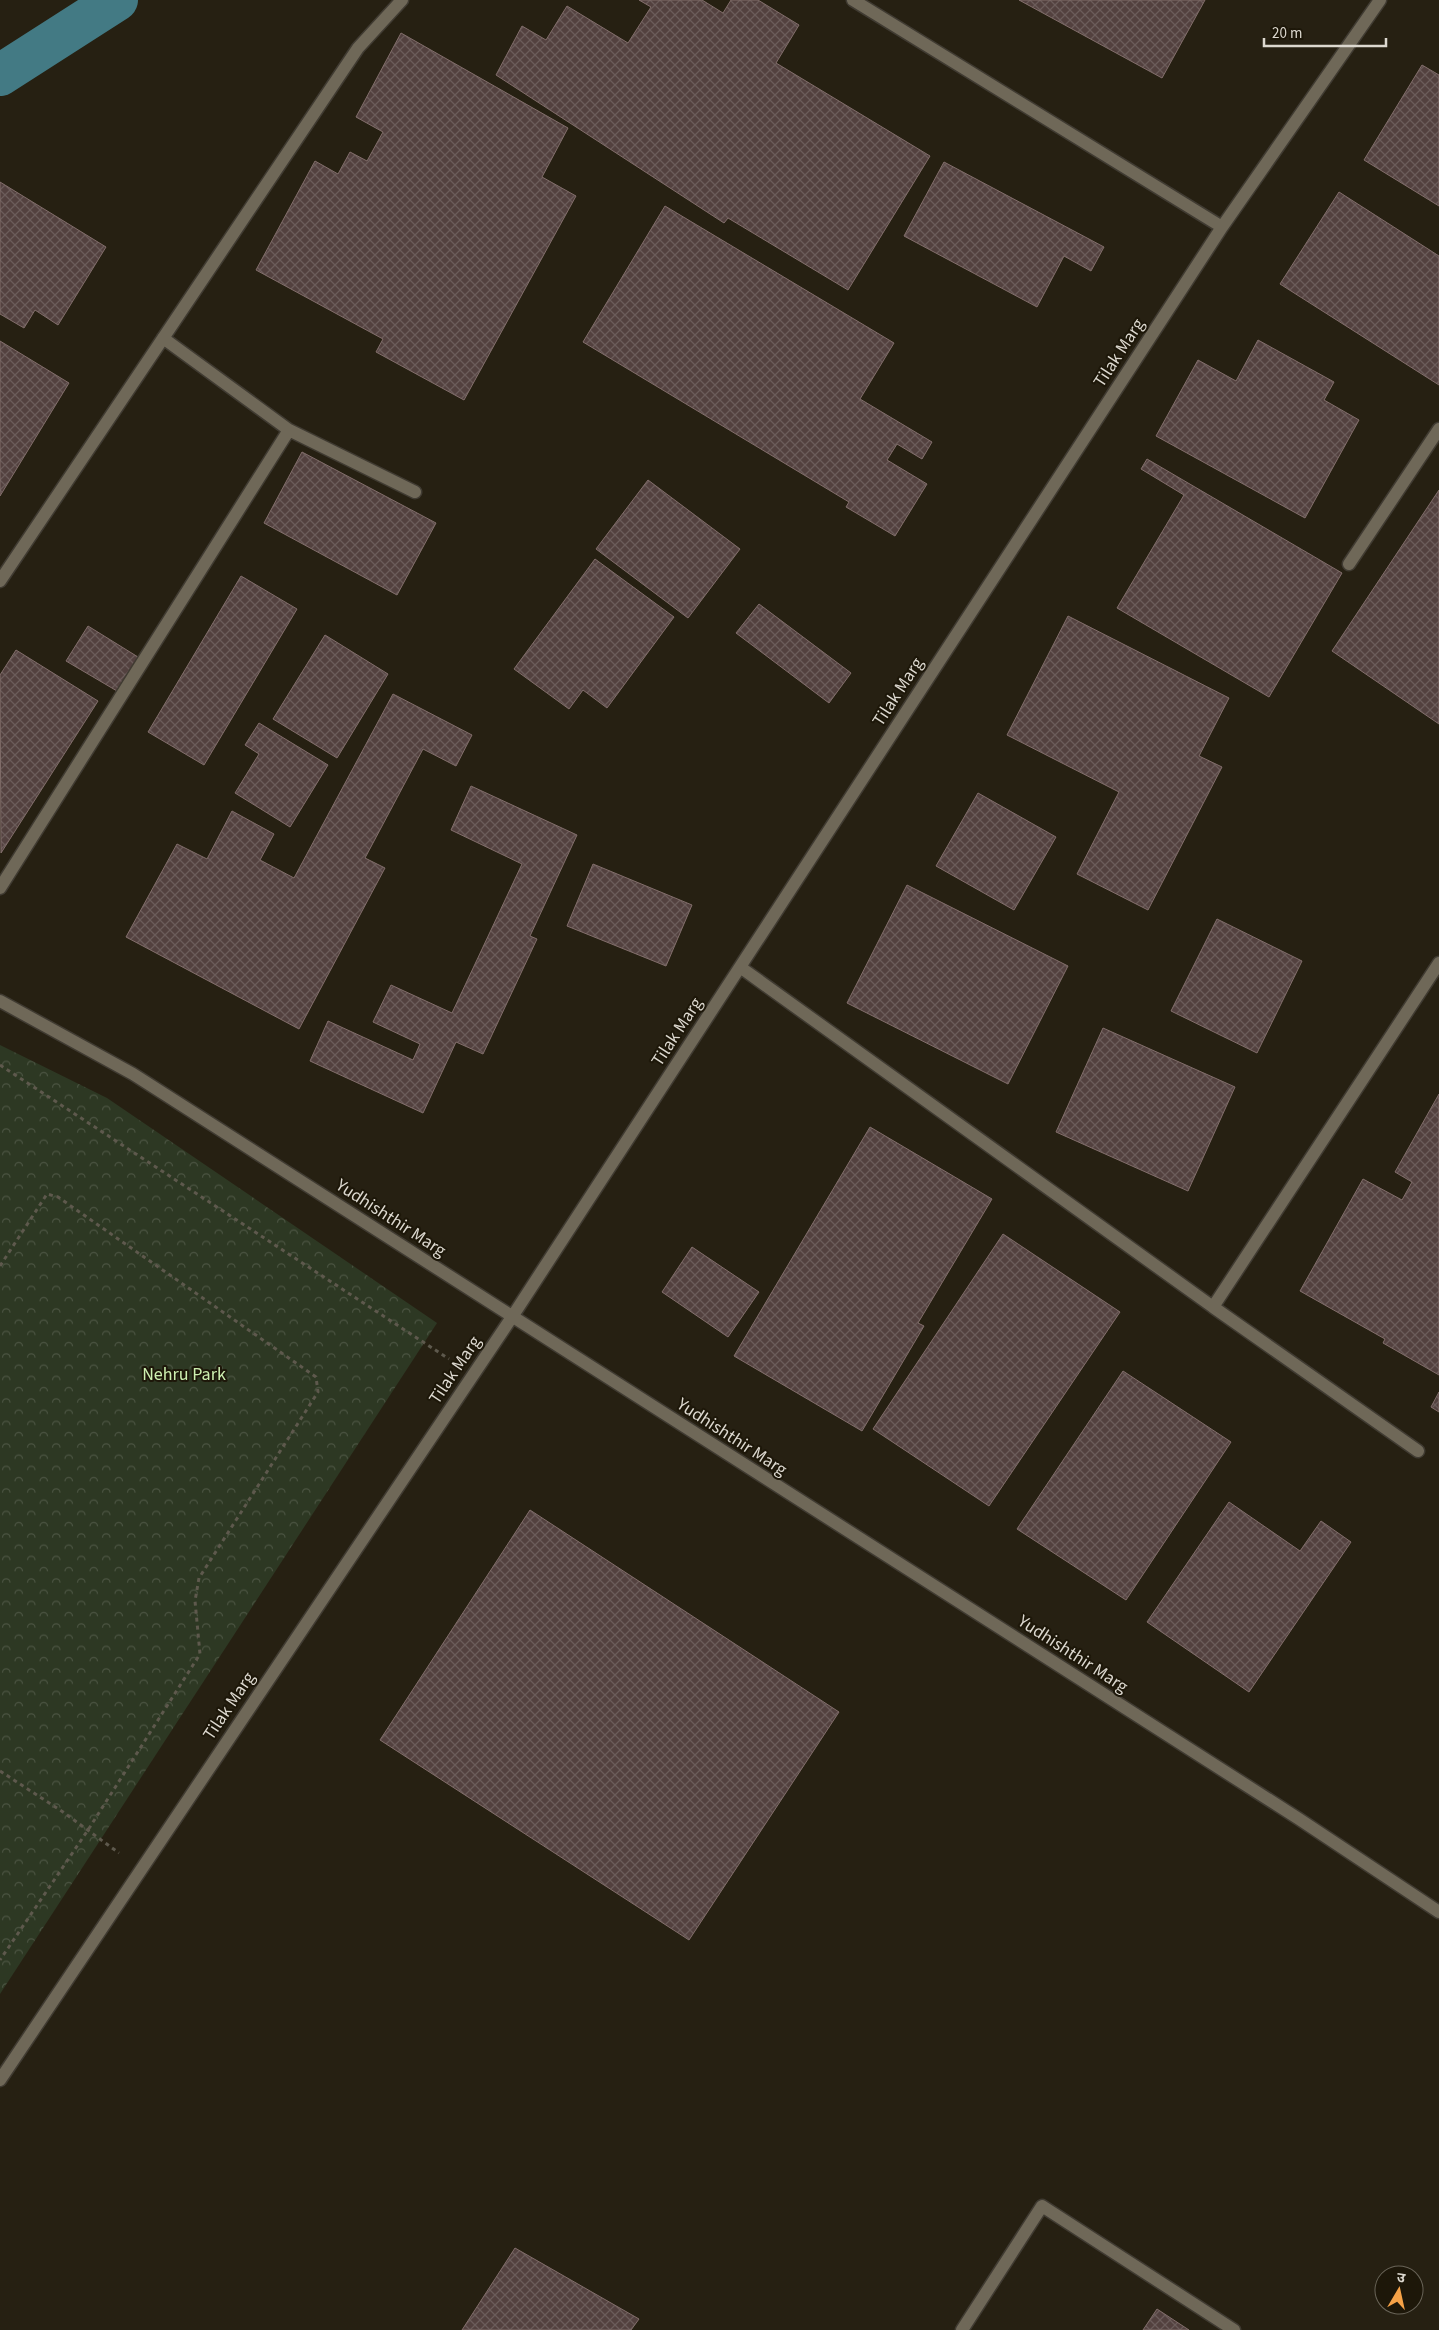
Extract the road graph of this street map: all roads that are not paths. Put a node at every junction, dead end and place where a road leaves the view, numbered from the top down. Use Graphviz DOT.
graph roads {
  1 [pos="402,0"];
  2 [pos="853,0"];
  3 [pos="1380,0"];
  4 [pos="1222,227"];
  5 [pos="163,338"];
  6 [pos="1439,428"];
  7 [pos="289,430"];
  8 [pos="415,492"];
  9 [pos="1349,564"];
  10 [pos="0,581"];
  11 [pos="0,888"];
  12 [pos="1439,963"];
  13 [pos="740,967"];
  14 [pos="0,1001"];
  15 [pos="1213,1307"];
  16 [pos="512,1317"];
  17 [pos="1418,1451"];
  18 [pos="1439,1912"];
  19 [pos="0,2080"];
  20 [pos="962,2330"];
  21 [pos="1234,2330"];
  1 -- 5 [label="street"];
  2 -- 4 [label="street"];
  3 -- 4 [label="street, Tilak Marg"];
  4 -- 13 [label="street, Tilak Marg"];
  5 -- 7 [label="street"];
  5 -- 10 [label="street"];
  6 -- 9 [label="street"];
  7 -- 8 [label="street"];
  7 -- 11 [label="street"];
  12 -- 15 [label="street"];
  13 -- 15 [label="street"];
  13 -- 16 [label="street, Tilak Marg"];
  14 -- 16 [label="street, Yudhishthir Marg"];
  15 -- 17 [label="street"];
  16 -- 18 [label="street, Yudhishthir Marg"];
  16 -- 19 [label="street, Tilak Marg"];
  20 -- 21 [label="street"];
}
